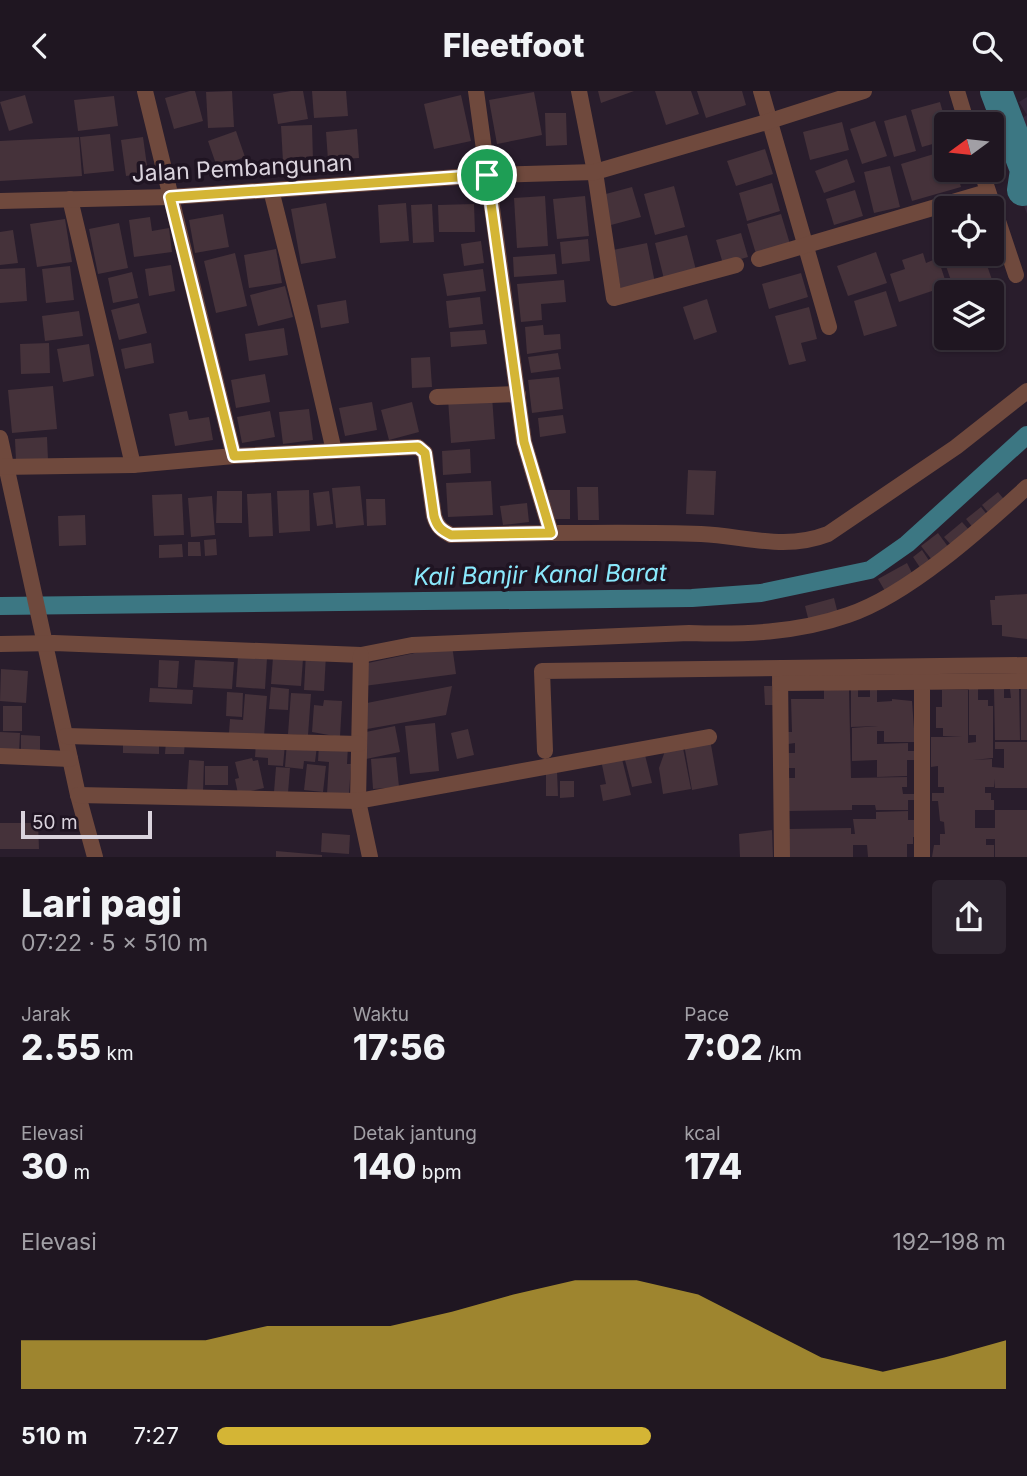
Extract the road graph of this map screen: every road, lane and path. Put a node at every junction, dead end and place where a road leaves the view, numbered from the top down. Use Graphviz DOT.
graph roads {
  1 [pos="145,91"];
  2 [pos="477,91"];
  3 [pos="579,91"];
  4 [pos="761,91"];
  5 [pos="864,91"];
  6 [pos="957,91"];
  7 [pos="963,112"];
  8 [pos="770,121"];
  9 [pos="595,172"];
  10 [pos="487,175"];
  11 [pos="984,182"];
  12 [pos="271,190"];
  13 [pos="987,192"];
  14 [pos="170,197"];
  15 [pos="70,199"];
  16 [pos="0,201"];
  17 [pos="805,247"];
  18 [pos="759,259"];
  19 [pos="736,265"];
  20 [pos="1016,275"];
  21 [pos="829,327"];
  22 [pos="1027,391"];
  23 [pos="518,394"];
  24 [pos="437,397"];
  25 [pos="0,438"];
  26 [pos="334,451"];
  27 [pos="234,456"];
  28 [pos="133,465"];
  29 [pos="3,467"];
  30 [pos="1027,487"];
  31 [pos="551,533"];
  32 [pos="44,638"];
  33 [pos="0,644"];
  34 [pos="361,655"];
  35 [pos="1027,665"];
  36 [pos="922,674"];
  37 [pos="780,675"];
  38 [pos="1027,681"];
  39 [pos="66,736"];
  40 [pos="709,737"];
  41 [pos="359,744"];
  42 [pos="545,751"];
  43 [pos="0,756"];
  44 [pos="70,759"];
  45 [pos="78,795"];
  46 [pos="358,801"];
  47 [pos="95,856"];
  48 [pos="370,856"];
  49 [pos="782,856"];
  50 [pos="922,856"];
  1 -- 14 [label="street"];
  2 -- 10 [label="street"];
  3 -- 9 [label="street"];
  4 -- 8 [label="street"];
  5 -- 8 [label="street, Jalan Pembangunan"];
  6 -- 7 [label="street"];
  8 -- 9 [label="street, Jalan Pembangunan"];
  8 -- 17 [label="street"];
  9 -- 10 [label="street, Jalan Pembangunan"];
  9 -- 19 [label="street"];
  10 -- 12 [label="street, Jalan Pembangunan"];
  10 -- 23 [label="street"];
  11 -- 13 [label="street"];
  12 -- 14 [label="street, Jalan Pembangunan"];
  12 -- 26 [label="street"];
  13 -- 17 [label="street"];
  13 -- 20 [label="street"];
  14 -- 15 [label="street, Jalan Pembangunan"];
  14 -- 27 [label="street"];
  15 -- 16 [label="street, Jalan Pembangunan"];
  15 -- 28 [label="street"];
  17 -- 18 [label="street"];
  17 -- 21 [label="street"];
  22 -- 31 [label="street"];
  23 -- 24 [label="street"];
  23 -- 31 [label="street"];
  25 -- 29 [label="street"];
  26 -- 27 [label="street"];
  26 -- 31 [label="street"];
  27 -- 28 [label="street"];
  28 -- 29 [label="street"];
  29 -- 32 [label="street"];
  30 -- 34 [label="street"];
  32 -- 33 [label="street"];
  32 -- 34 [label="street"];
  32 -- 39 [label="street"];
  34 -- 41 [label="street"];
  35 -- 36 [label="street"];
  36 -- 37 [label="street"];
  36 -- 38 [label="street"];
  36 -- 50 [label="street"];
  37 -- 42 [label="street"];
  37 -- 49 [label="street"];
  39 -- 41 [label="street"];
  39 -- 44 [label="street"];
  40 -- 46 [label="street"];
  41 -- 46 [label="street"];
  43 -- 44 [label="street"];
  44 -- 45 [label="street"];
  45 -- 46 [label="street"];
  45 -- 47 [label="street"];
  46 -- 48 [label="street"];
}
